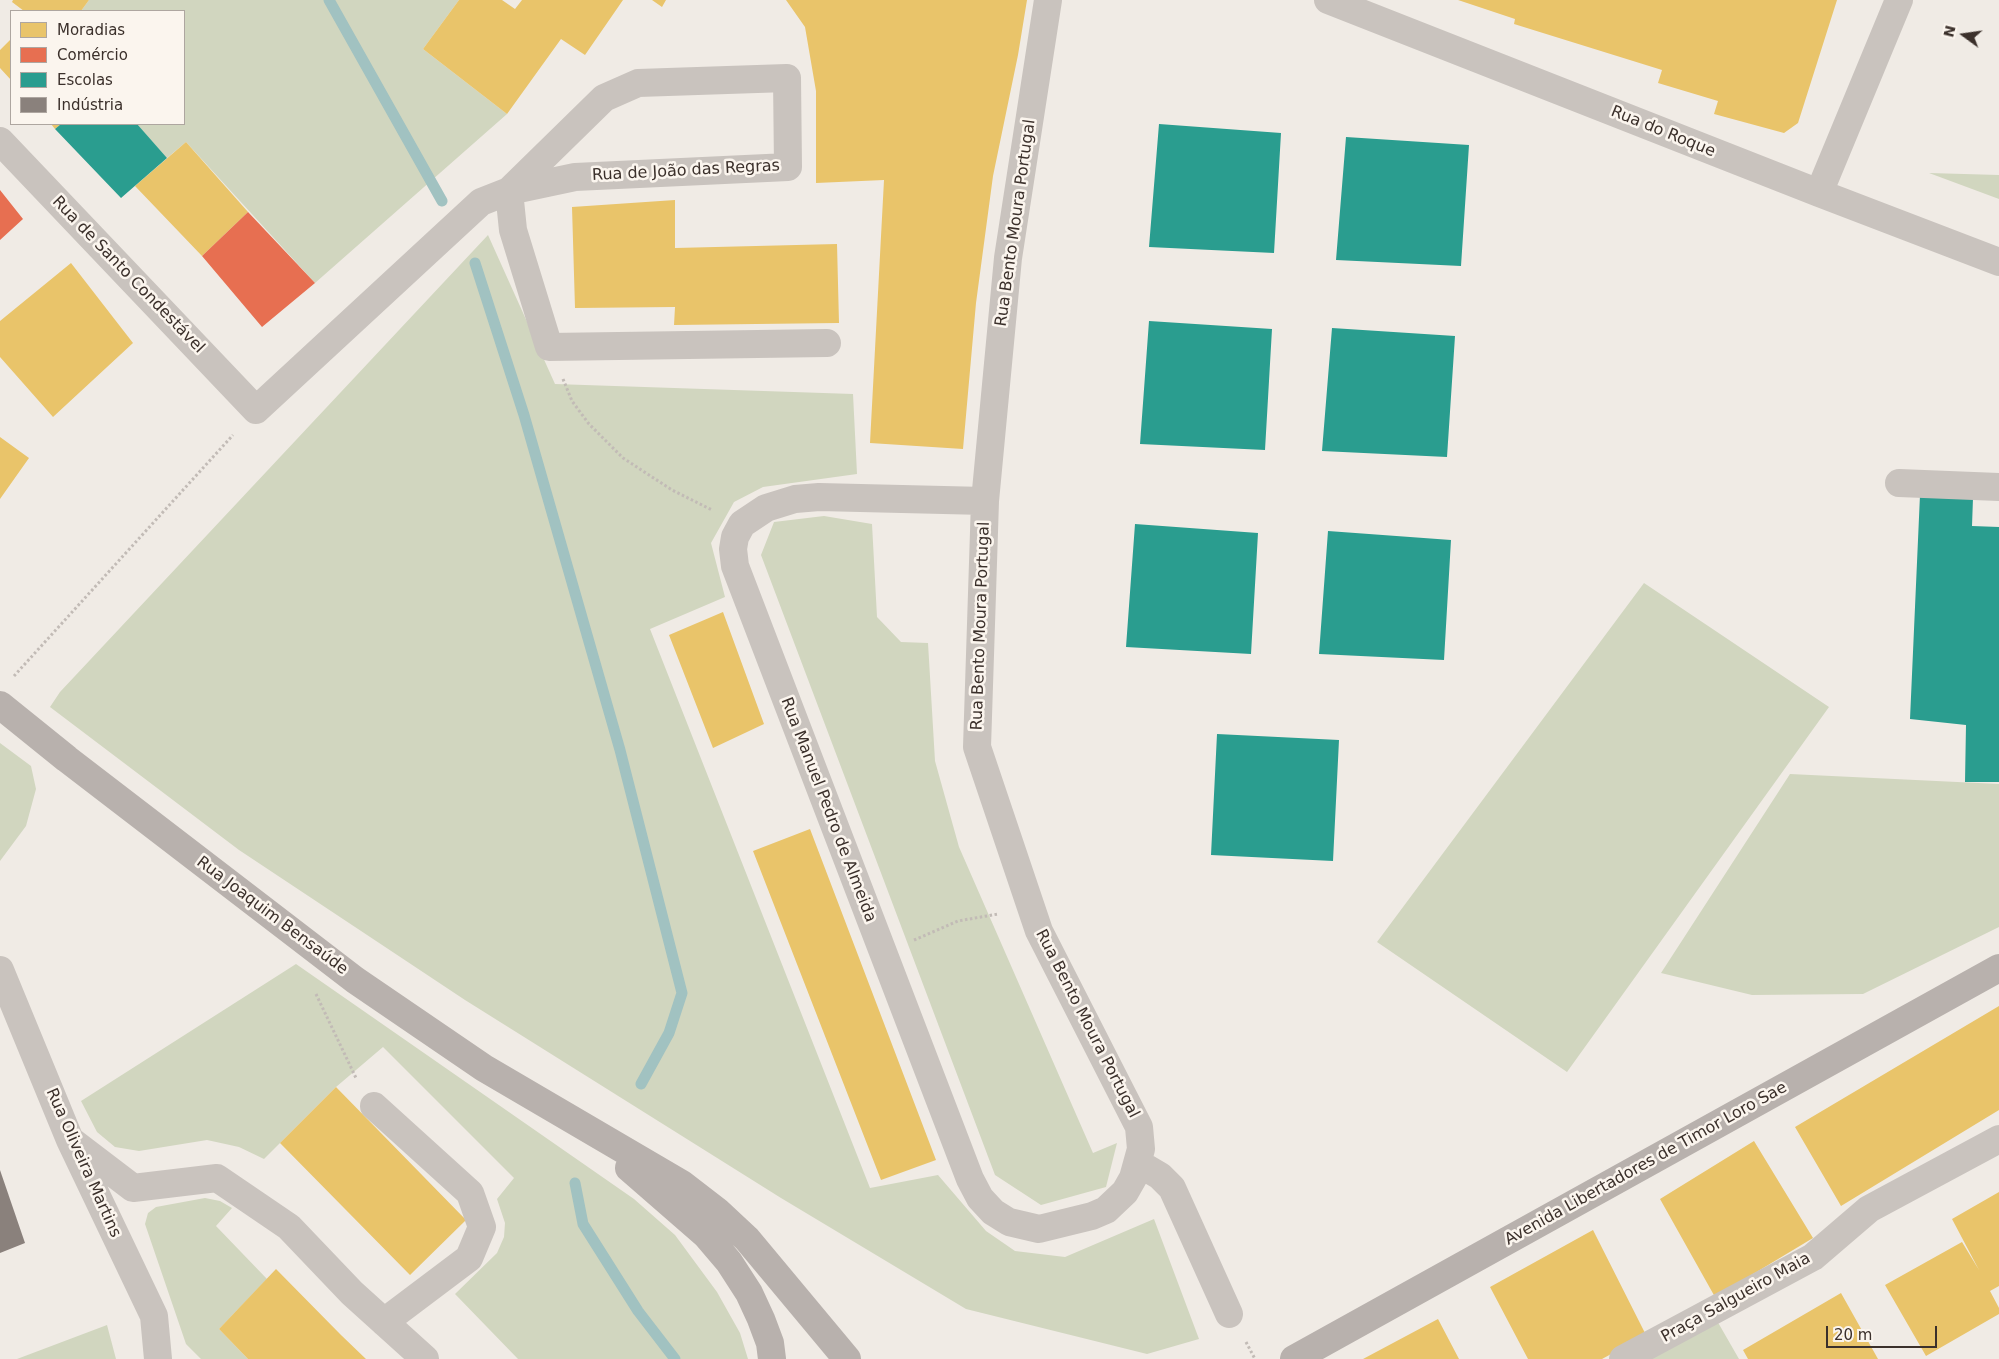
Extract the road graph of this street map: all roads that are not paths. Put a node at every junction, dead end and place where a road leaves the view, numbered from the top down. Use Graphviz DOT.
graph roads {
  1 [pos="1048,0"];
  2 [pos="1328,0"];
  3 [pos="1899,0"];
  4 [pos="0,141"];
  5 [pos="510,191"];
  6 [pos="1819,194"];
  7 [pos="1999,262"];
  8 [pos="827,343"];
  9 [pos="256,410"];
  10 [pos="1899,483"];
  11 [pos="1999,487"];
  12 [pos="985,502"];
  13 [pos="0,705"];
  14 [pos="1999,968"];
  15 [pos="0,970"];
  16 [pos="374,1106"];
  17 [pos="555,1110"];
  18 [pos="1999,1139"];
  19 [pos="70,1140"];
  20 [pos="1138,1163"];
  21 [pos="1106,1210"];
  22 [pos="1229,1314"];
  23 [pos="384,1322"];
  24 [pos="158,1359"];
  25 [pos="425,1359"];
  26 [pos="772,1359"];
  27 [pos="846,1359"];
  28 [pos="1294,1359"];
  29 [pos="1623,1359"];
  1 -- 12 [label="street, Rua Bento Moura Portugal"];
  2 -- 6 [label="street, Rua do Roque"];
  3 -- 6 [label="street"];
  4 -- 9 [label="street, Rua de Santo Condestável"];
  5 -- 5 [label="street, Rua de João das Regras"];
  5 -- 8 [label="street"];
  5 -- 9 [label="street, Rua de João das Regras"];
  6 -- 7 [label="street, Rua do Roque"];
  10 -- 11 [label="street"];
  12 -- 20 [label="street, Rua Bento Moura Portugal"];
  12 -- 21 [label="street, Rua Manuel Pedro de Almeida"];
  13 -- 17 [label="main road, Rua Joaquim Bensaúde"];
  14 -- 28 [label="main road, Avenida Libertadores de Timor Loro Sae"];
  15 -- 19 [label="street, Rua Oliveira Martins"];
  16 -- 23 [label="street"];
  17 -- 26 [label="main road, Rua Joaquim Bensaúde"];
  17 -- 27 [label="main road, Rua Joaquim Bensaúde"];
  18 -- 29 [label="street, Praça Salgueiro Maia"];
  19 -- 23 [label="street"];
  19 -- 24 [label="street, Rua Oliveira Martins"];
  20 -- 21 [label="street, Rua Bento Moura Portugal"];
  20 -- 22 [label="street"];
  23 -- 25 [label="street"];
}
